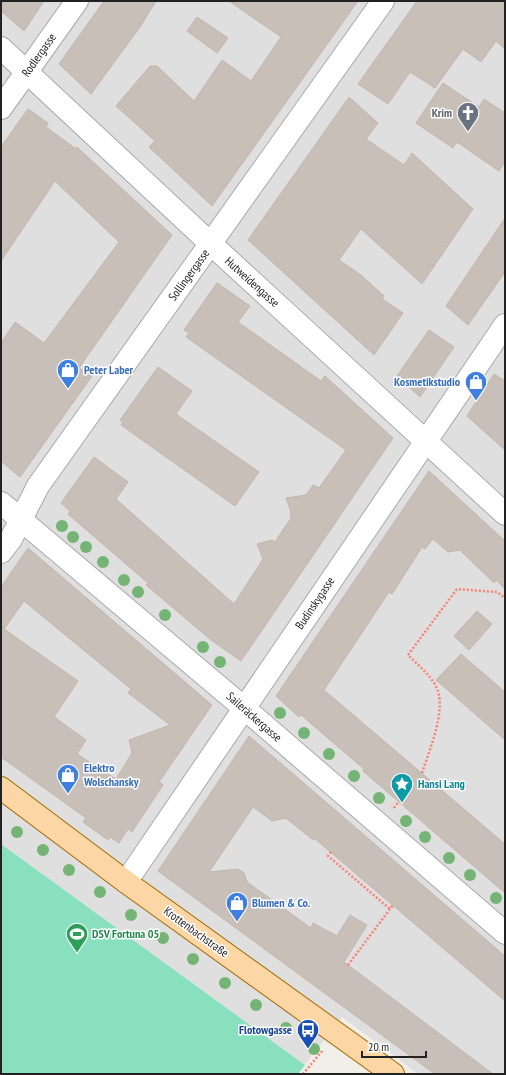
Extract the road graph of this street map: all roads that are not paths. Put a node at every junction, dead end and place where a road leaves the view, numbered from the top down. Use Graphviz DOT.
graph roads {
  1 [pos="77,1"];
  2 [pos="384,1"];
  3 [pos="1,48"];
  4 [pos="26,72"];
  5 [pos="1,108"];
  6 [pos="211,244"];
  7 [pos="505,325"];
  8 [pos="426,440"];
  9 [pos="1,503"];
  10 [pos="505,514"];
  11 [pos="21,520"];
  12 [pos="1,552"];
  13 [pos="244,708"];
  14 [pos="1,788"];
  15 [pos="126,882"];
  16 [pos="505,933"];
  17 [pos="393,1074"];
  1 -- 4 [label="street, Rodlergasse"];
  2 -- 6 [label="street, Sollingergasse"];
  3 -- 4 [label="street, Hutweidengasse"];
  4 -- 5 [label="street, Rodlergasse"];
  4 -- 6 [label="street, Hutweidengasse"];
  6 -- 8 [label="street, Hutweidengasse"];
  6 -- 11 [label="street, Sollingergasse"];
  7 -- 8 [label="street, Budinskygasse"];
  8 -- 10 [label="street, Hutweidengasse"];
  8 -- 13 [label="street, Budinskygasse"];
  9 -- 11 [label="street, Saileräckergasse"];
  11 -- 12 [label="street, Sollingergasse"];
  11 -- 13 [label="street, Saileräckergasse"];
  13 -- 15 [label="street, Budinskygasse"];
  13 -- 16 [label="street, Saileräckergasse"];
  14 -- 15 [label="main road, Krottenbachstraße"];
  15 -- 17 [label="main road, Krottenbachstraße"];
}
